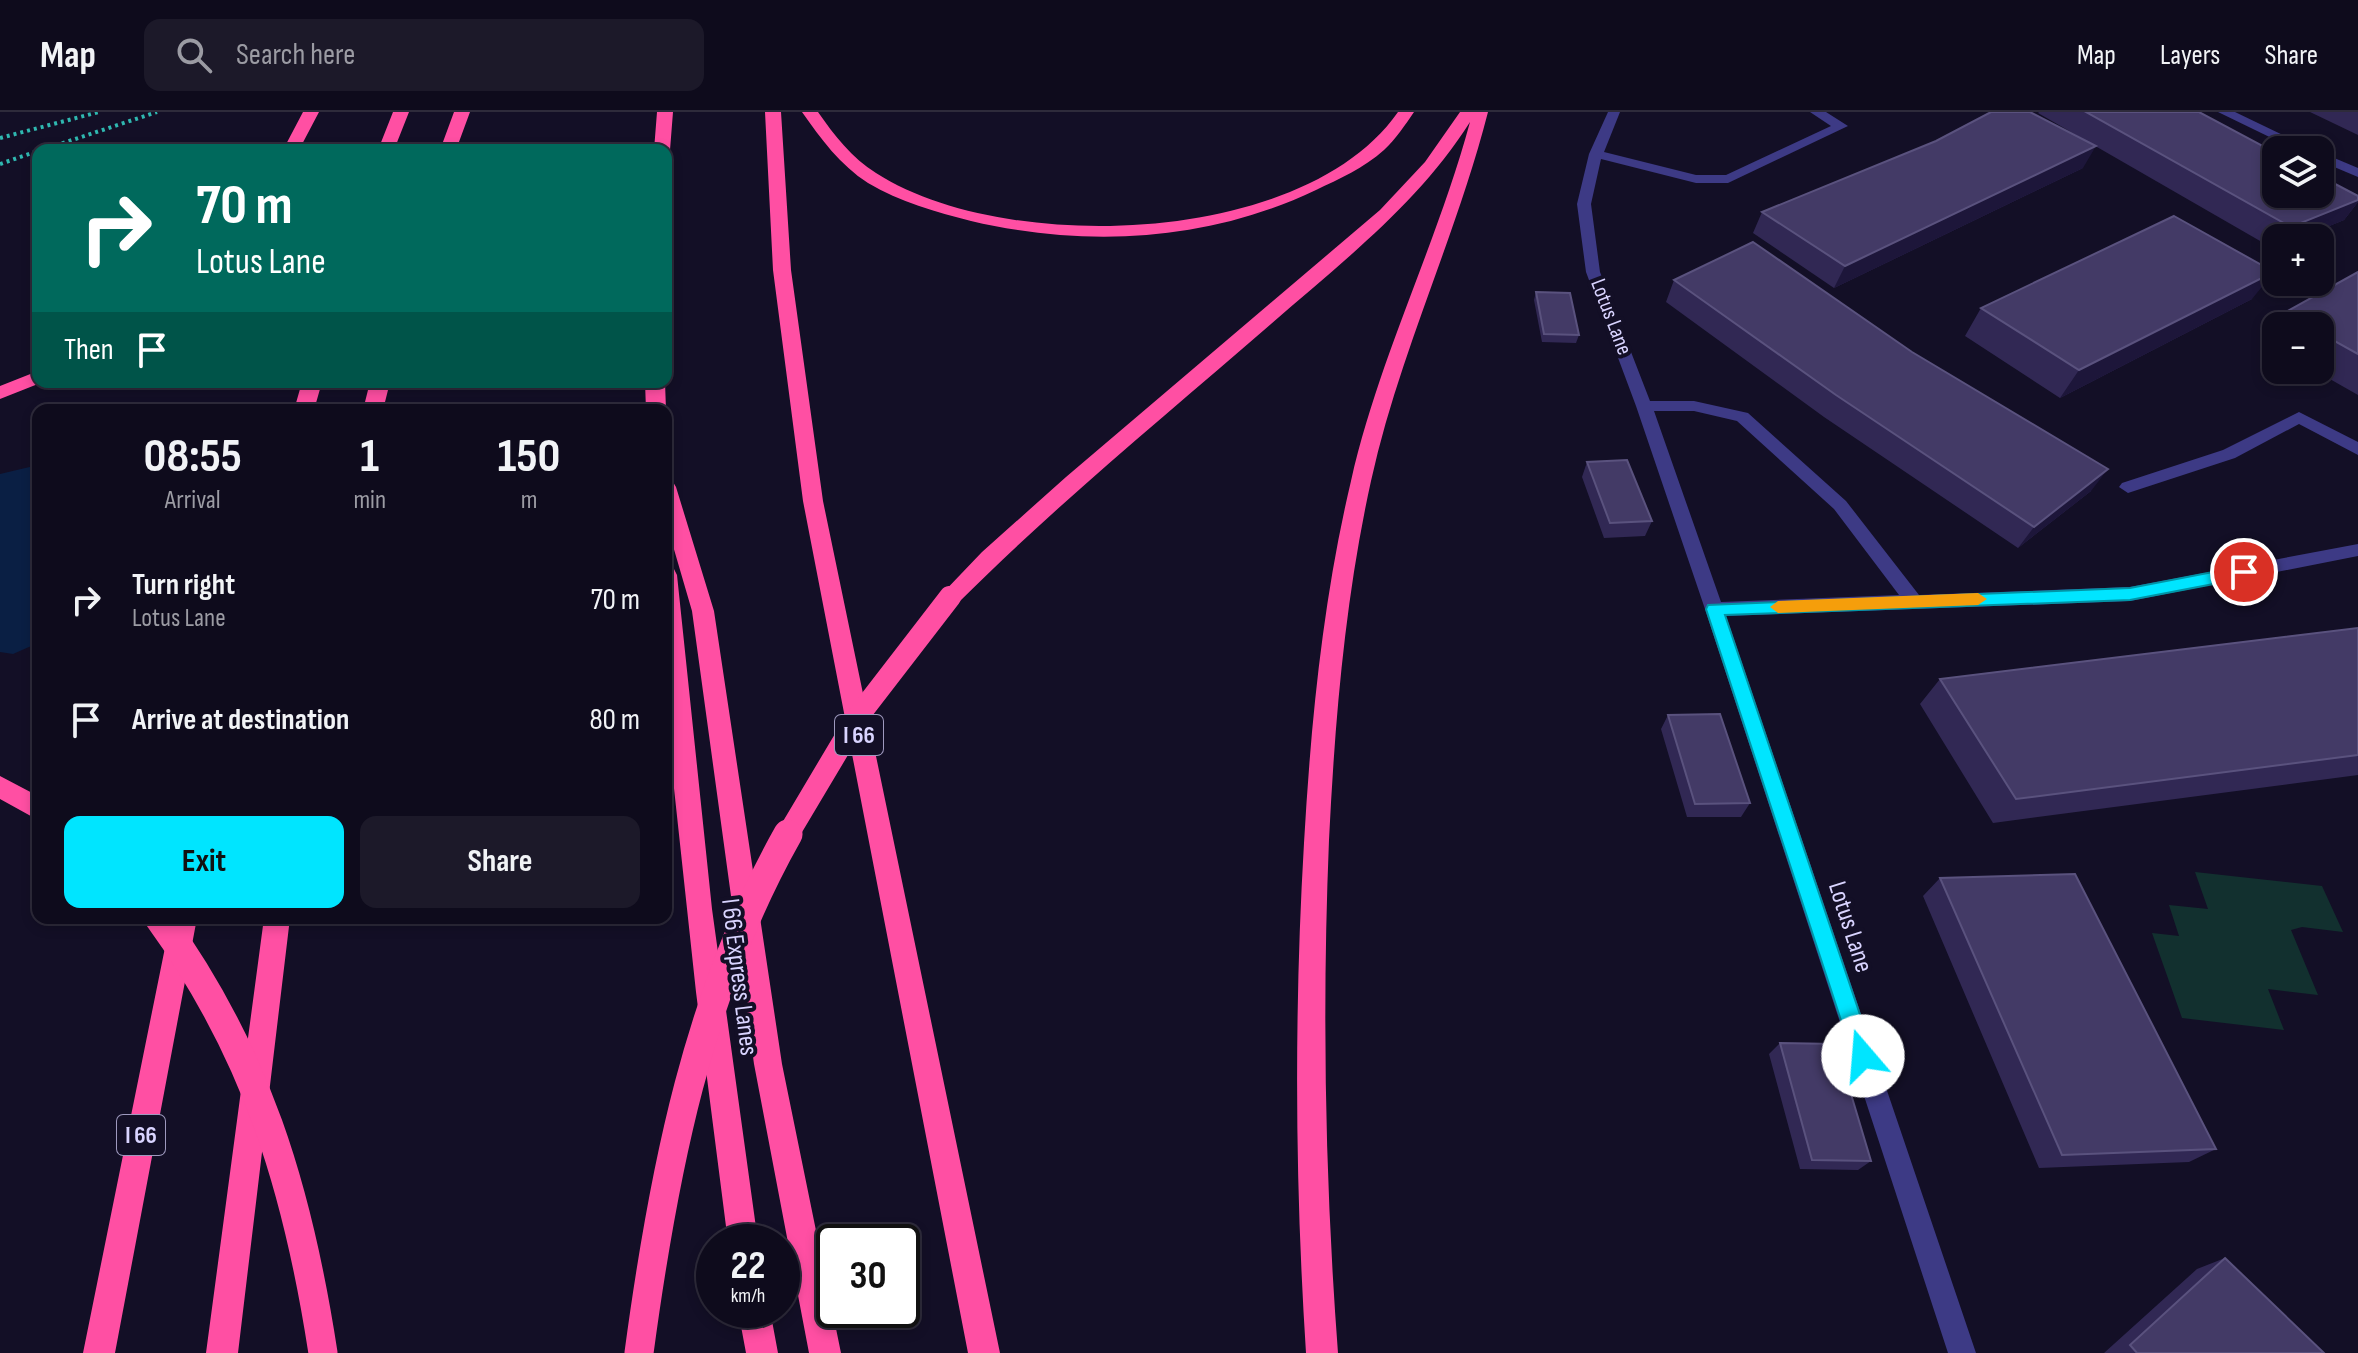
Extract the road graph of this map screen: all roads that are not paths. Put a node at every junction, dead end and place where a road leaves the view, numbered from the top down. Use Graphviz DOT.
graph roads {
  1 [pos="311,112"];
  2 [pos="401,112"];
  3 [pos="462,112"];
  4 [pos="665,112"];
  5 [pos="773,112"];
  6 [pos="810,112"];
  7 [pos="1406,112"];
  8 [pos="1468,112"];
  9 [pos="1480,112"];
  10 [pos="1614,112"];
  11 [pos="1816,112"];
  12 [pos="2224,112"];
  13 [pos="2276,136"];
  14 [pos="294,144"];
  15 [pos="388,144"];
  16 [pos="450,144"];
  17 [pos="662,144"];
  18 [pos="1596,154"];
  19 [pos="2334,162"];
  20 [pos="2358,173"];
  21 [pos="32,380"];
  22 [pos="0,393"];
  23 [pos="1644,406"];
  24 [pos="2358,449"];
  25 [pos="2128,487"];
  26 [pos="672,507"];
  27 [pos="2358,550"];
  28 [pos="1914,601"];
  29 [pos="1714,609"];
  30 [pos="672,642"];
  31 [pos="0,786"];
  32 [pos="32,805"];
  33 [pos="164,924"];
  34 [pos="183,924"];
  35 [pos="276,924"];
  36 [pos="740,1224"];
  37 [pos="757,1328"];
  38 [pos="99,1353"];
  39 [pos="222,1353"];
  40 [pos="323,1353"];
  41 [pos="639,1353"];
  42 [pos="762,1353"];
  43 [pos="825,1353"];
  44 [pos="984,1353"];
  45 [pos="1322,1353"];
  46 [pos="1962,1353"];
  1 -- 14 [label="highway"];
  2 -- 15 [label="highway"];
  3 -- 16 [label="highway"];
  4 -- 17 [label="highway"];
  5 -- 44 [label="highway, I 66"];
  6 -- 7 [label="highway"];
  8 -- 41 [label="highway, bridge"];
  9 -- 45 [label="highway"];
  10 -- 18 [label="street, Lotus Lane"];
  11 -- 18 [label="street"];
  12 -- 13 [label="street"];
  18 -- 23 [label="street, Lotus Lane"];
  19 -- 20 [label="street"];
  21 -- 22 [label="highway"];
  23 -- 28 [label="street"];
  23 -- 29 [label="street, Lotus Lane"];
  24 -- 25 [label="street"];
  26 -- 43 [label="highway"];
  27 -- 28 [label="street"];
  28 -- 29 [label="street"];
  29 -- 46 [label="street, Lotus Lane"];
  30 -- 36 [label="highway, I 66 Express Lanes"];
  31 -- 32 [label="highway"];
  33 -- 40 [label="highway, bridge"];
  34 -- 38 [label="highway, I 66"];
  35 -- 39 [label="highway"];
  37 -- 42 [label="highway"];
}
